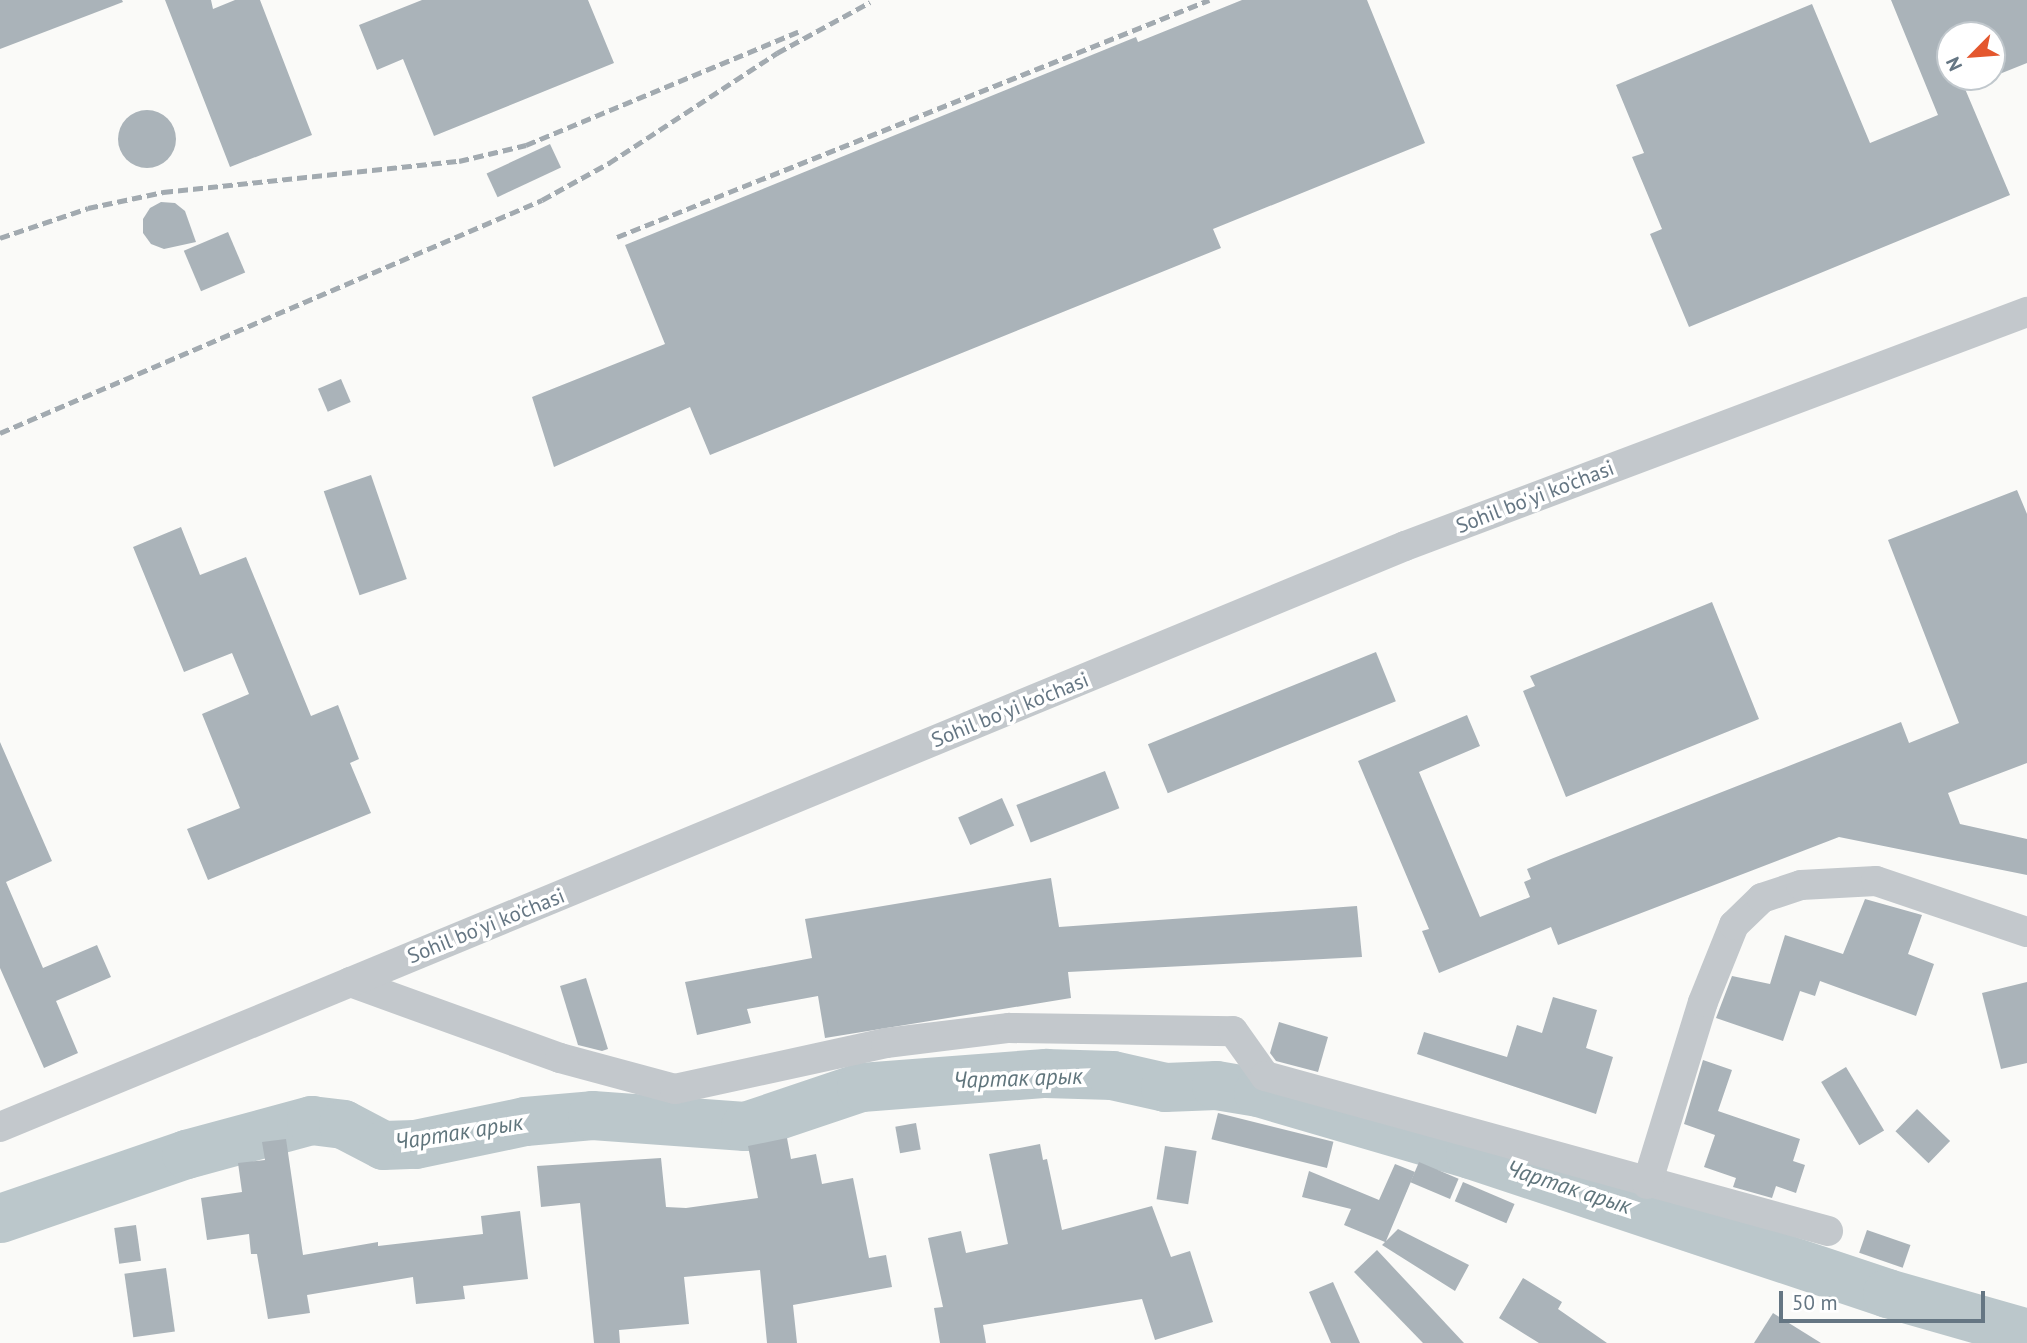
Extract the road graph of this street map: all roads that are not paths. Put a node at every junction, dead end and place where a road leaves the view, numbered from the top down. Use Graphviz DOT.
graph roads {
  1 [pos="2027,312"];
  2 [pos="2027,932"];
  3 [pos="350,982"];
  4 [pos="0,1127"];
  5 [pos="1647,1184"];
  6 [pos="1828,1231"];
  1 -- 3 [label="street, Sohil bo'yi ko'chasi"];
  2 -- 5 [label="street"];
  3 -- 4 [label="street, Sohil bo'yi ko'chasi"];
  3 -- 5 [label="street"];
  5 -- 6 [label="street"];
}
